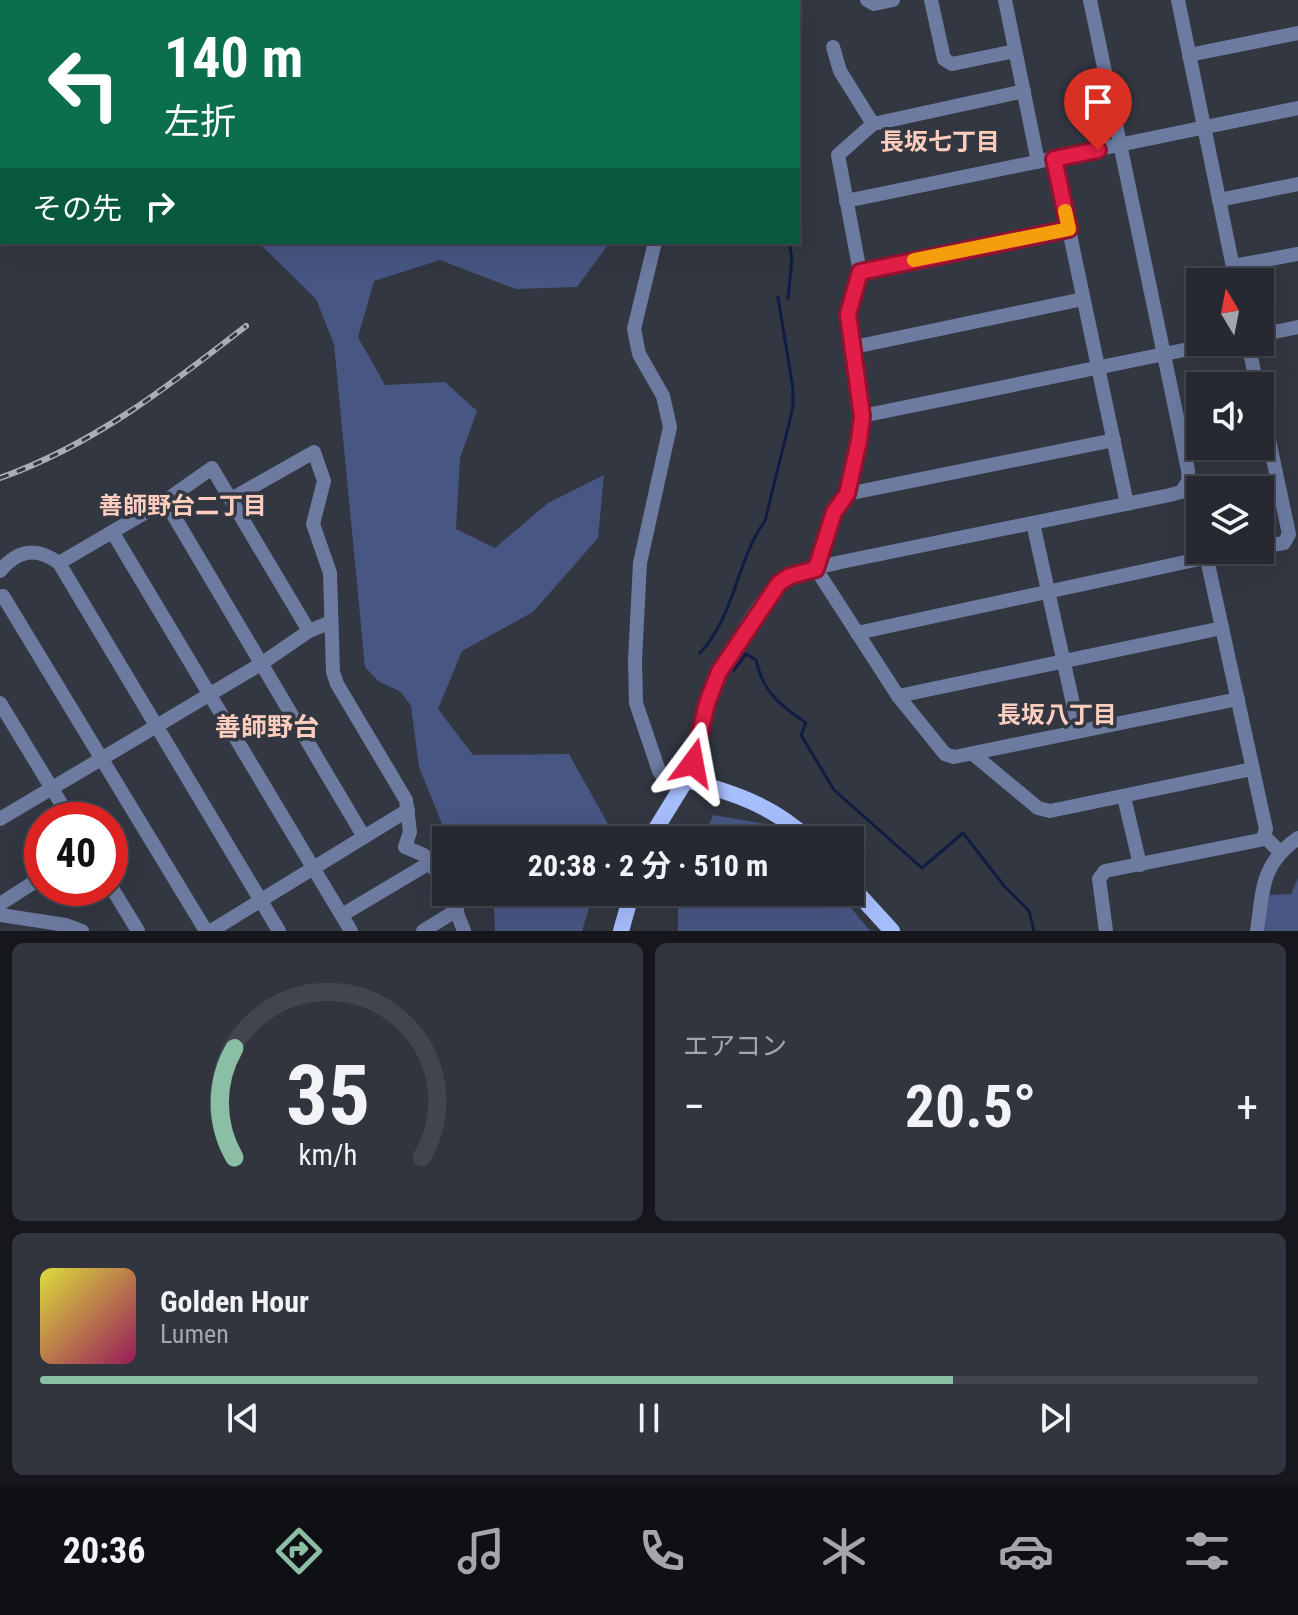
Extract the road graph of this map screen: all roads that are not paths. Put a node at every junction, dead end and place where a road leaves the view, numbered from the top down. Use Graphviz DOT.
graph roads {
  1 [pos="867,0"];
  2 [pos="893,0"];
  3 [pos="931,0"];
  4 [pos="1005,0"];
  5 [pos="1090,0"];
  6 [pos="1178,0"];
  7 [pos="1298,33"];
  8 [pos="833,47"];
  9 [pos="1015,51"];
  10 [pos="1189,55"];
  11 [pos="1024,91"];
  12 [pos="1298,108"];
  13 [pos="873,124"];
  14 [pos="1203,127"];
  15 [pos="1120,145"];
  16 [pos="1054,159"];
  17 [pos="1038,162"];
  18 [pos="1298,184"];
  19 [pos="1219,200"];
  20 [pos="846,201"];
  21 [pos="1069,229"];
  22 [pos="655,244"];
  23 [pos="1298,254"];
  24 [pos="1233,266"];
  25 [pos="860,272"];
  26 [pos="1083,299"];
  27 [pos="1298,327"];
  28 [pos="1274,332"];
  29 [pos="854,347"];
  30 [pos="1186,349"];
  31 [pos="1163,354"];
  32 [pos="1099,369"];
  33 [pos="862,416"];
  34 [pos="1114,440"];
  35 [pos="1273,460"];
  36 [pos="1188,476"];
  37 [pos="1186,485"];
  38 [pos="847,494"];
  39 [pos="231,499"];
  40 [pos="165,501"];
  41 [pos="1127,504"];
  42 [pos="1033,523"];
  43 [pos="113,533"];
  44 [pos="1274,545"];
  45 [pos="1186,558"];
  46 [pos="59,563"];
  47 [pos="1208,564"];
  48 [pos="816,569"];
  49 [pos="0,571"];
  50 [pos="1048,591"];
  51 [pos="0,597"];
  52 [pos="331,622"];
  53 [pos="1222,628"];
  54 [pos="309,631"];
  55 [pos="857,633"];
  56 [pos="1063,660"];
  57 [pos="261,664"];
  58 [pos="210,694"];
  59 [pos="898,696"];
  60 [pos="1238,699"];
  61 [pos="0,703"];
  62 [pos="157,726"];
  63 [pos="1079,731"];
  64 [pos="973,754"];
  65 [pos="103,758"];
  66 [pos="1252,769"];
  67 [pos="684,783"];
  68 [pos="51,788"];
  69 [pos="1124,797"];
  70 [pos="60,802"];
  71 [pos="408,810"];
  72 [pos="2,812"];
  73 [pos="658,826"];
  74 [pos="794,826"];
  75 [pos="1264,836"];
  76 [pos="364,837"];
  77 [pos="1298,838"];
  78 [pos="1279,851"];
  79 [pos="431,862"];
  80 [pos="1140,865"];
  81 [pos="314,868"];
  82 [pos="24,889"];
  83 [pos="262,900"];
  84 [pos="864,900"];
  85 [pos="0,904"];
  86 [pos="123,906"];
  87 [pos="455,906"];
  88 [pos="628,906"];
  89 [pos="457,910"];
  90 [pos="0,915"];
  91 [pos="342,915"];
  92 [pos="82,931"];
  93 [pos="138,931"];
  94 [pos="209,931"];
  95 [pos="279,931"];
  96 [pos="351,931"];
  97 [pos="423,931"];
  98 [pos="464,931"];
  99 [pos="621,931"];
  100 [pos="892,931"];
  101 [pos="1106,931"];
  102 [pos="1257,931"];
  1 -- 2 [label="street"];
  3 -- 9 [label="street"];
  4 -- 9 [label="street"];
  5 -- 15 [label="street"];
  6 -- 10 [label="street"];
  7 -- 10 [label="street"];
  8 -- 13 [label="street"];
  9 -- 11 [label="street"];
  10 -- 14 [label="street"];
  11 -- 13 [label="street"];
  11 -- 17 [label="street"];
  12 -- 14 [label="street"];
  13 -- 20 [label="street"];
  14 -- 15 [label="street"];
  14 -- 19 [label="street"];
  15 -- 16 [label="street"];
  15 -- 31 [label="street"];
  16 -- 17 [label="street"];
  16 -- 21 [label="street"];
  17 -- 20 [label="street"];
  18 -- 19 [label="street"];
  19 -- 24 [label="street"];
  20 -- 25 [label="street"];
  21 -- 25 [label="street"];
  21 -- 26 [label="street"];
  22 -- 67 [label="street"];
  23 -- 24 [label="street"];
  25 -- 29 [label="street"];
  26 -- 29 [label="street"];
  26 -- 32 [label="street"];
  27 -- 28 [label="street"];
  29 -- 33 [label="street"];
  30 -- 31 [label="street"];
  31 -- 32 [label="street"];
  31 -- 36 [label="street"];
  32 -- 33 [label="street"];
  32 -- 34 [label="street"];
  33 -- 38 [label="street"];
  34 -- 38 [label="street"];
  34 -- 41 [label="street"];
  35 -- 44 [label="street"];
  37 -- 41 [label="street"];
  38 -- 48 [label="street"];
  39 -- 40 [label="street"];
  39 -- 52 [label="street"];
  39 -- 54 [label="street"];
  40 -- 43 [label="street"];
  40 -- 57 [label="street"];
  41 -- 42 [label="street"];
  42 -- 48 [label="street"];
  42 -- 50 [label="street"];
  43 -- 46 [label="street"];
  43 -- 58 [label="street"];
  45 -- 50 [label="street"];
  46 -- 49 [label="street"];
  46 -- 62 [label="street"];
  47 -- 53 [label="street"];
  48 -- 55 [label="street"];
  48 -- 67 [label="street"];
  50 -- 55 [label="street"];
  50 -- 56 [label="street"];
  51 -- 65 [label="street"];
  52 -- 54 [label="street"];
  52 -- 71 [label="street"];
  53 -- 56 [label="street"];
  53 -- 60 [label="street"];
  54 -- 57 [label="street"];
  55 -- 59 [label="street"];
  56 -- 59 [label="street"];
  56 -- 63 [label="street"];
  57 -- 58 [label="street"];
  57 -- 76 [label="street"];
  58 -- 62 [label="street"];
  58 -- 81 [label="street"];
  59 -- 64 [label="street"];
  60 -- 63 [label="street"];
  60 -- 66 [label="street"];
  61 -- 68 [label="street"];
  62 -- 65 [label="street"];
  62 -- 83 [label="street"];
  63 -- 64 [label="street"];
  64 -- 69 [label="street"];
  65 -- 68 [label="street"];
  65 -- 94 [label="street"];
  66 -- 69 [label="street"];
  66 -- 75 [label="street"];
  67 -- 73 [label="main road"];
  67 -- 74 [label="main road"];
  68 -- 70 [label="street"];
  68 -- 72 [label="street"];
  69 -- 80 [label="street"];
  71 -- 76 [label="street"];
  71 -- 79 [label="street"];
  75 -- 78 [label="street"];
  75 -- 80 [label="street"];
  76 -- 81 [label="street"];
  77 -- 78 [label="street"];
  78 -- 102 [label="street"];
  79 -- 91 [label="street"];
  80 -- 101 [label="street"];
  81 -- 83 [label="street"];
  81 -- 91 [label="street"];
  82 -- 85 [label="street"];
  83 -- 94 [label="street"];
  83 -- 95 [label="street"];
  84 -- 100 [label="main road"];
  86 -- 93 [label="street"];
  87 -- 89 [label="street"];
  88 -- 99 [label="main road"];
  89 -- 97 [label="street"];
  89 -- 98 [label="street"];
  90 -- 92 [label="street"];
  91 -- 96 [label="street"];
}
